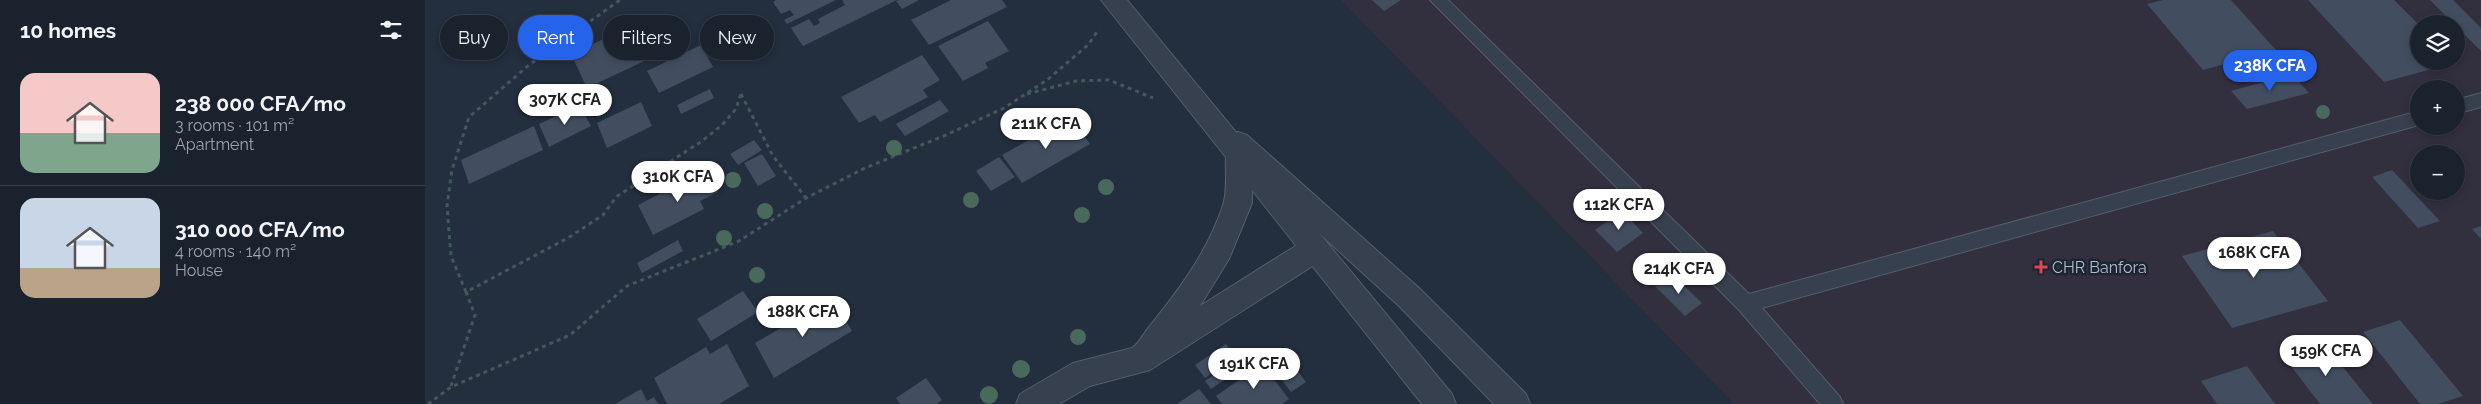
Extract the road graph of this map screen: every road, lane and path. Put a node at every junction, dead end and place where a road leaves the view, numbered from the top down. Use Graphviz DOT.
graph roads {
  1 [pos="620,0"];
  2 [pos="1439,0"];
  3 [pos="1108,11"];
  4 [pos="1024,95"];
  5 [pos="1154,98"];
  6 [pos="2481,100"];
  7 [pos="2465,104"];
  8 [pos="2410,120"];
  9 [pos="1215,126"];
  10 [pos="1239,155"];
  11 [pos="806,198"];
  12 [pos="1315,249"];
  13 [pos="466,292"];
  14 [pos="1747,304"];
  15 [pos="1139,360"];
  16 [pos="451,387"];
  17 [pos="428,404"];
  18 [pos="1031,404"];
  19 [pos="1441,404"];
  20 [pos="1515,404"];
  21 [pos="1833,404"];
  1 -- 13 [label="path"];
  2 -- 14 [label="lane"];
  3 -- 4 [label="path"];
  3 -- 9 [label="street"];
  4 -- 5 [label="path"];
  4 -- 11 [label="path"];
  6 -- 7 [label="lane"];
  8 -- 14 [label="lane"];
  9 -- 10 [label="street"];
  9 -- 20 [label="street"];
  10 -- 12 [label="street"];
  10 -- 15 [label="street"];
  11 -- 13 [label="path"];
  11 -- 16 [label="path"];
  12 -- 15 [label="street"];
  12 -- 19 [label="street"];
  13 -- 16 [label="path"];
  14 -- 21 [label="lane"];
  15 -- 18 [label="street"];
  16 -- 17 [label="path"];
}
